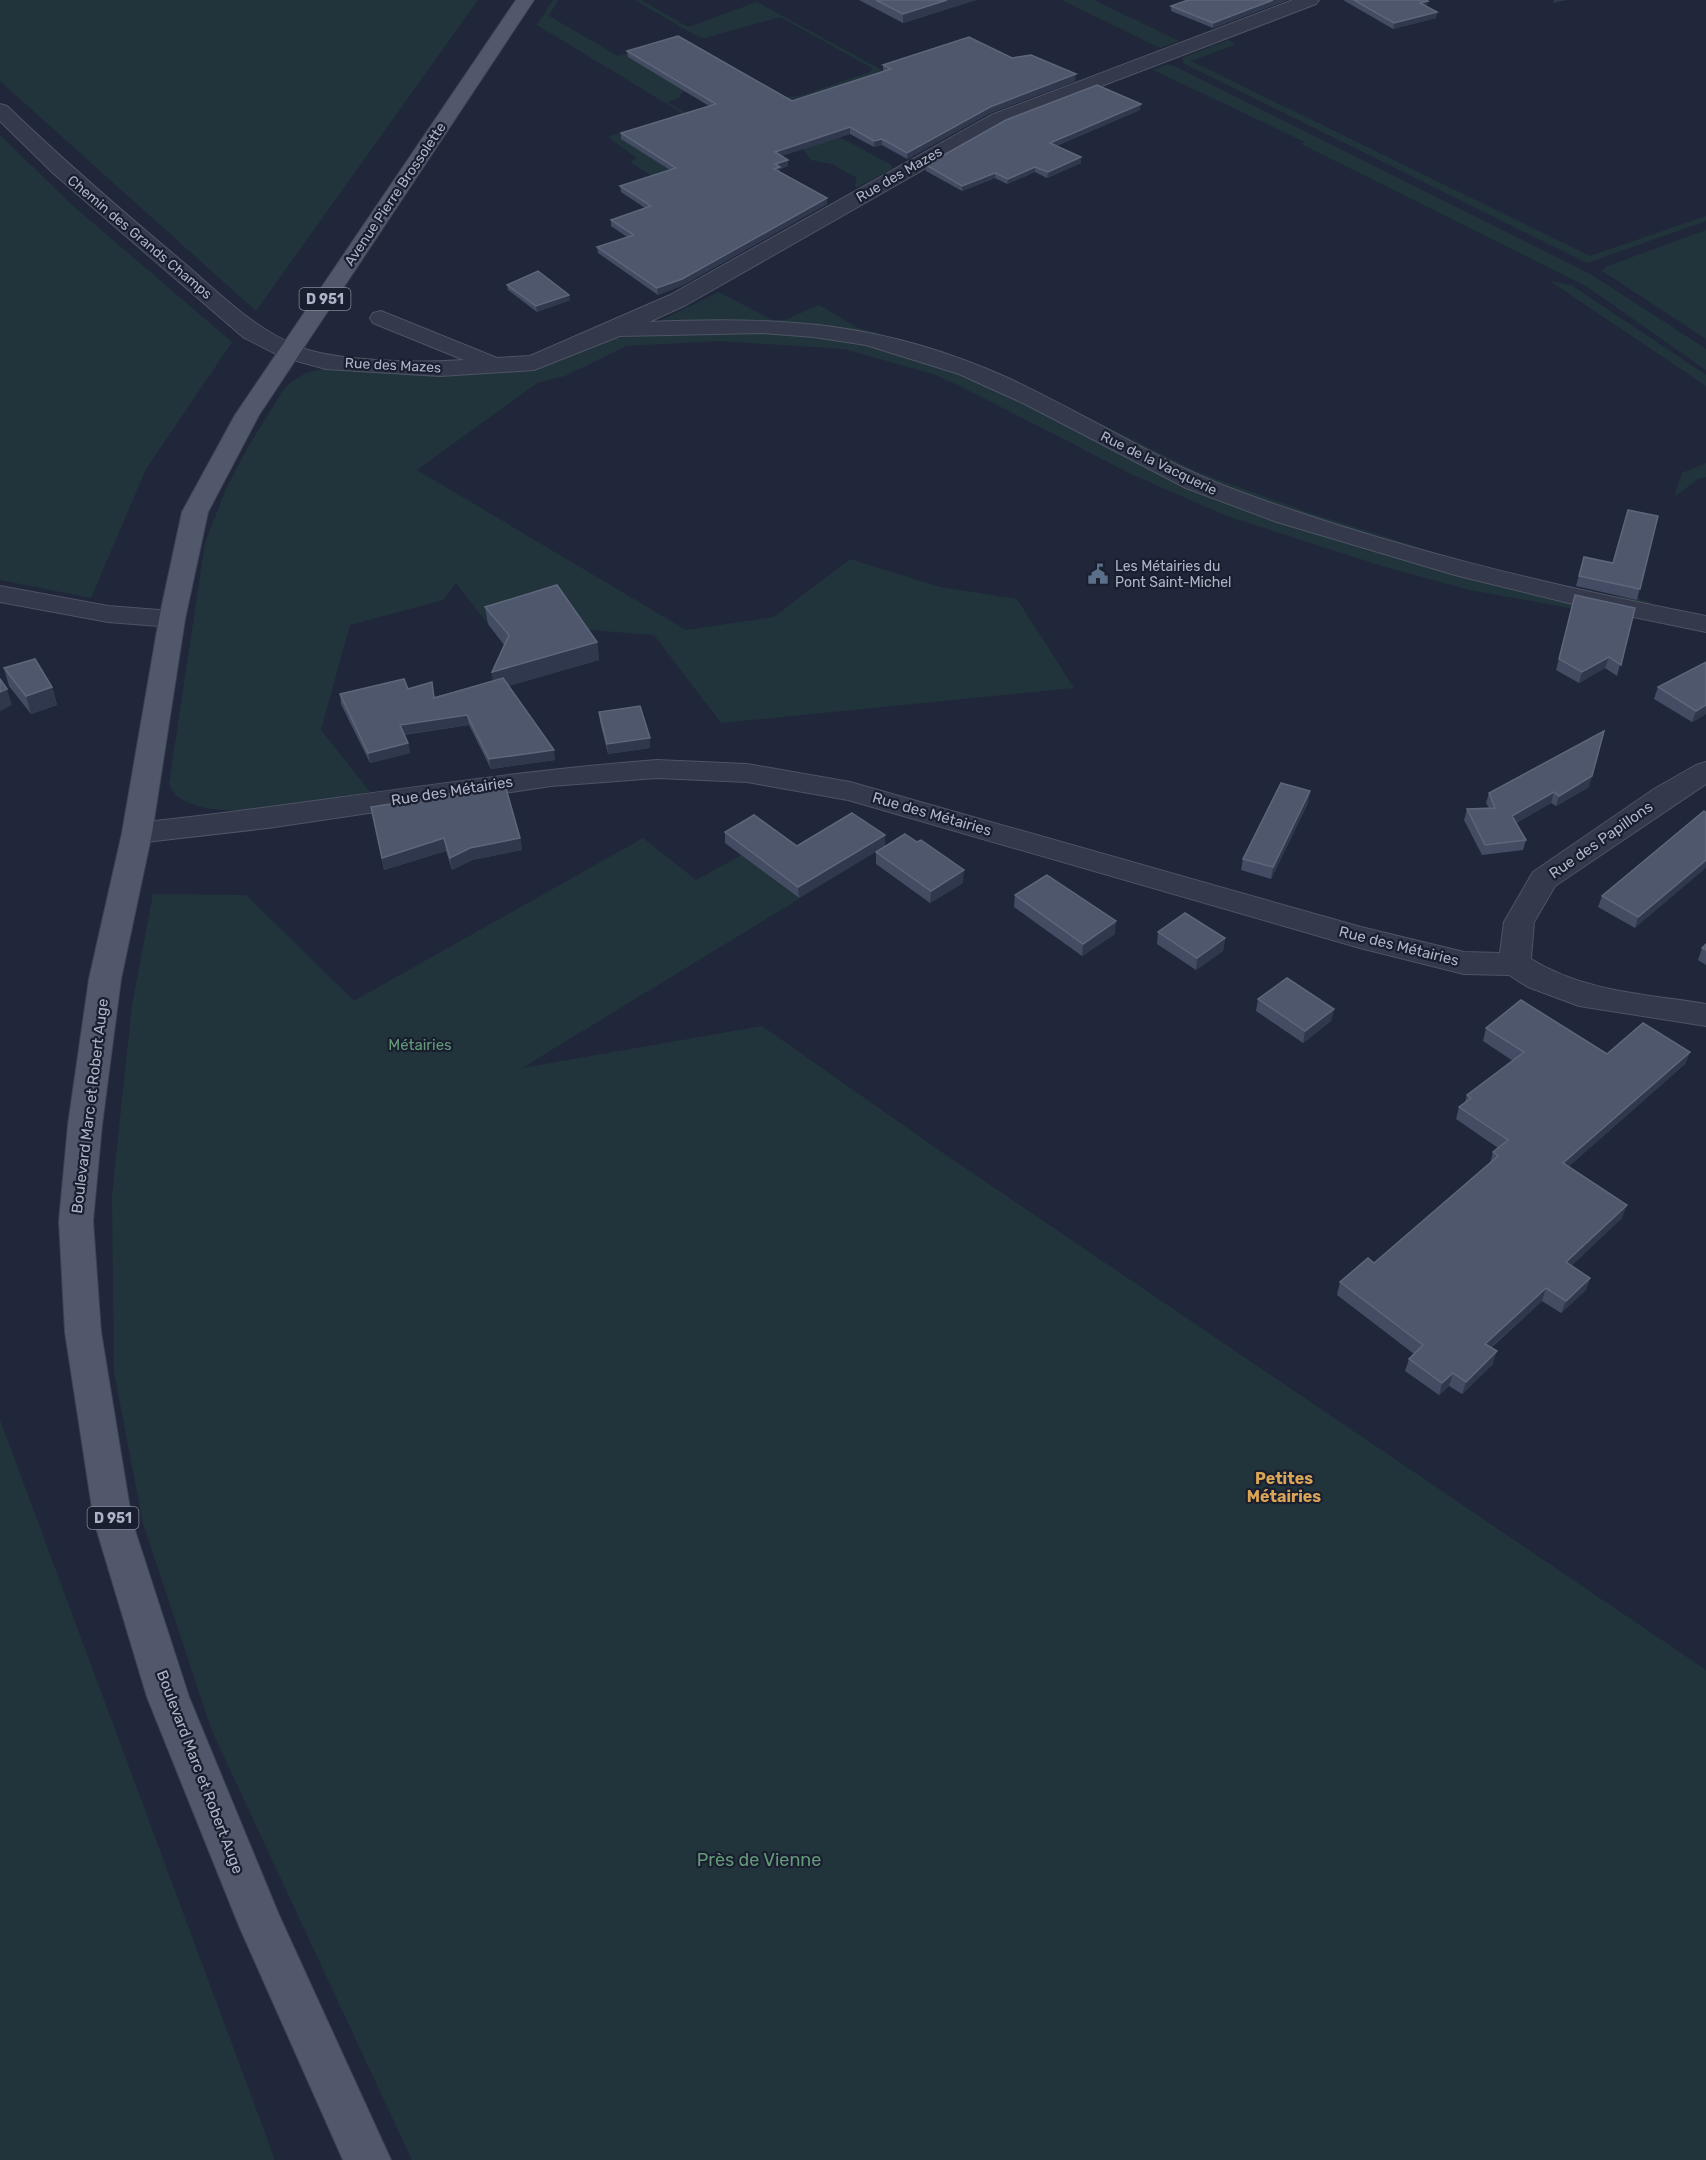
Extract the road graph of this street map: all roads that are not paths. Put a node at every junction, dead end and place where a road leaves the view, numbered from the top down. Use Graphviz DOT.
graph roads {
  1 [pos="525,0"];
  2 [pos="1310,0"];
  3 [pos="0,110"];
  4 [pos="381,318"];
  5 [pos="614,330"];
  6 [pos="290,352"];
  7 [pos="498,366"];
  8 [pos="0,594"];
  9 [pos="172,619"];
  10 [pos="1706,624"];
  11 [pos="1706,771"];
  12 [pos="137,833"];
  13 [pos="1515,964"];
  14 [pos="1706,1015"];
  15 [pos="367,2160"];
  1 -- 6 [label="main road, Avenue Pierre Brossolette / D 951"];
  2 -- 5 [label="street, Rue des Mazes"];
  3 -- 6 [label="street, Chemin des Grands Champs"];
  4 -- 7 [label="street, Rue des Mazes"];
  5 -- 7 [label="street, Rue des Mazes"];
  5 -- 10 [label="street, Rue de la Vacquerie"];
  6 -- 7 [label="street, Rue des Mazes"];
  6 -- 9 [label="main road, Avenue Pierre Brossolette / D 951"];
  8 -- 9 [label="street"];
  9 -- 12 [label="main road, Boulevard Marc et Robert Auge / D 951"];
  11 -- 13 [label="street, Rue des Papillons"];
  12 -- 13 [label="street, Rue des Métairies"];
  12 -- 15 [label="main road, Boulevard Marc et Robert Auge / D 951"];
  13 -- 14 [label="street"];
}
